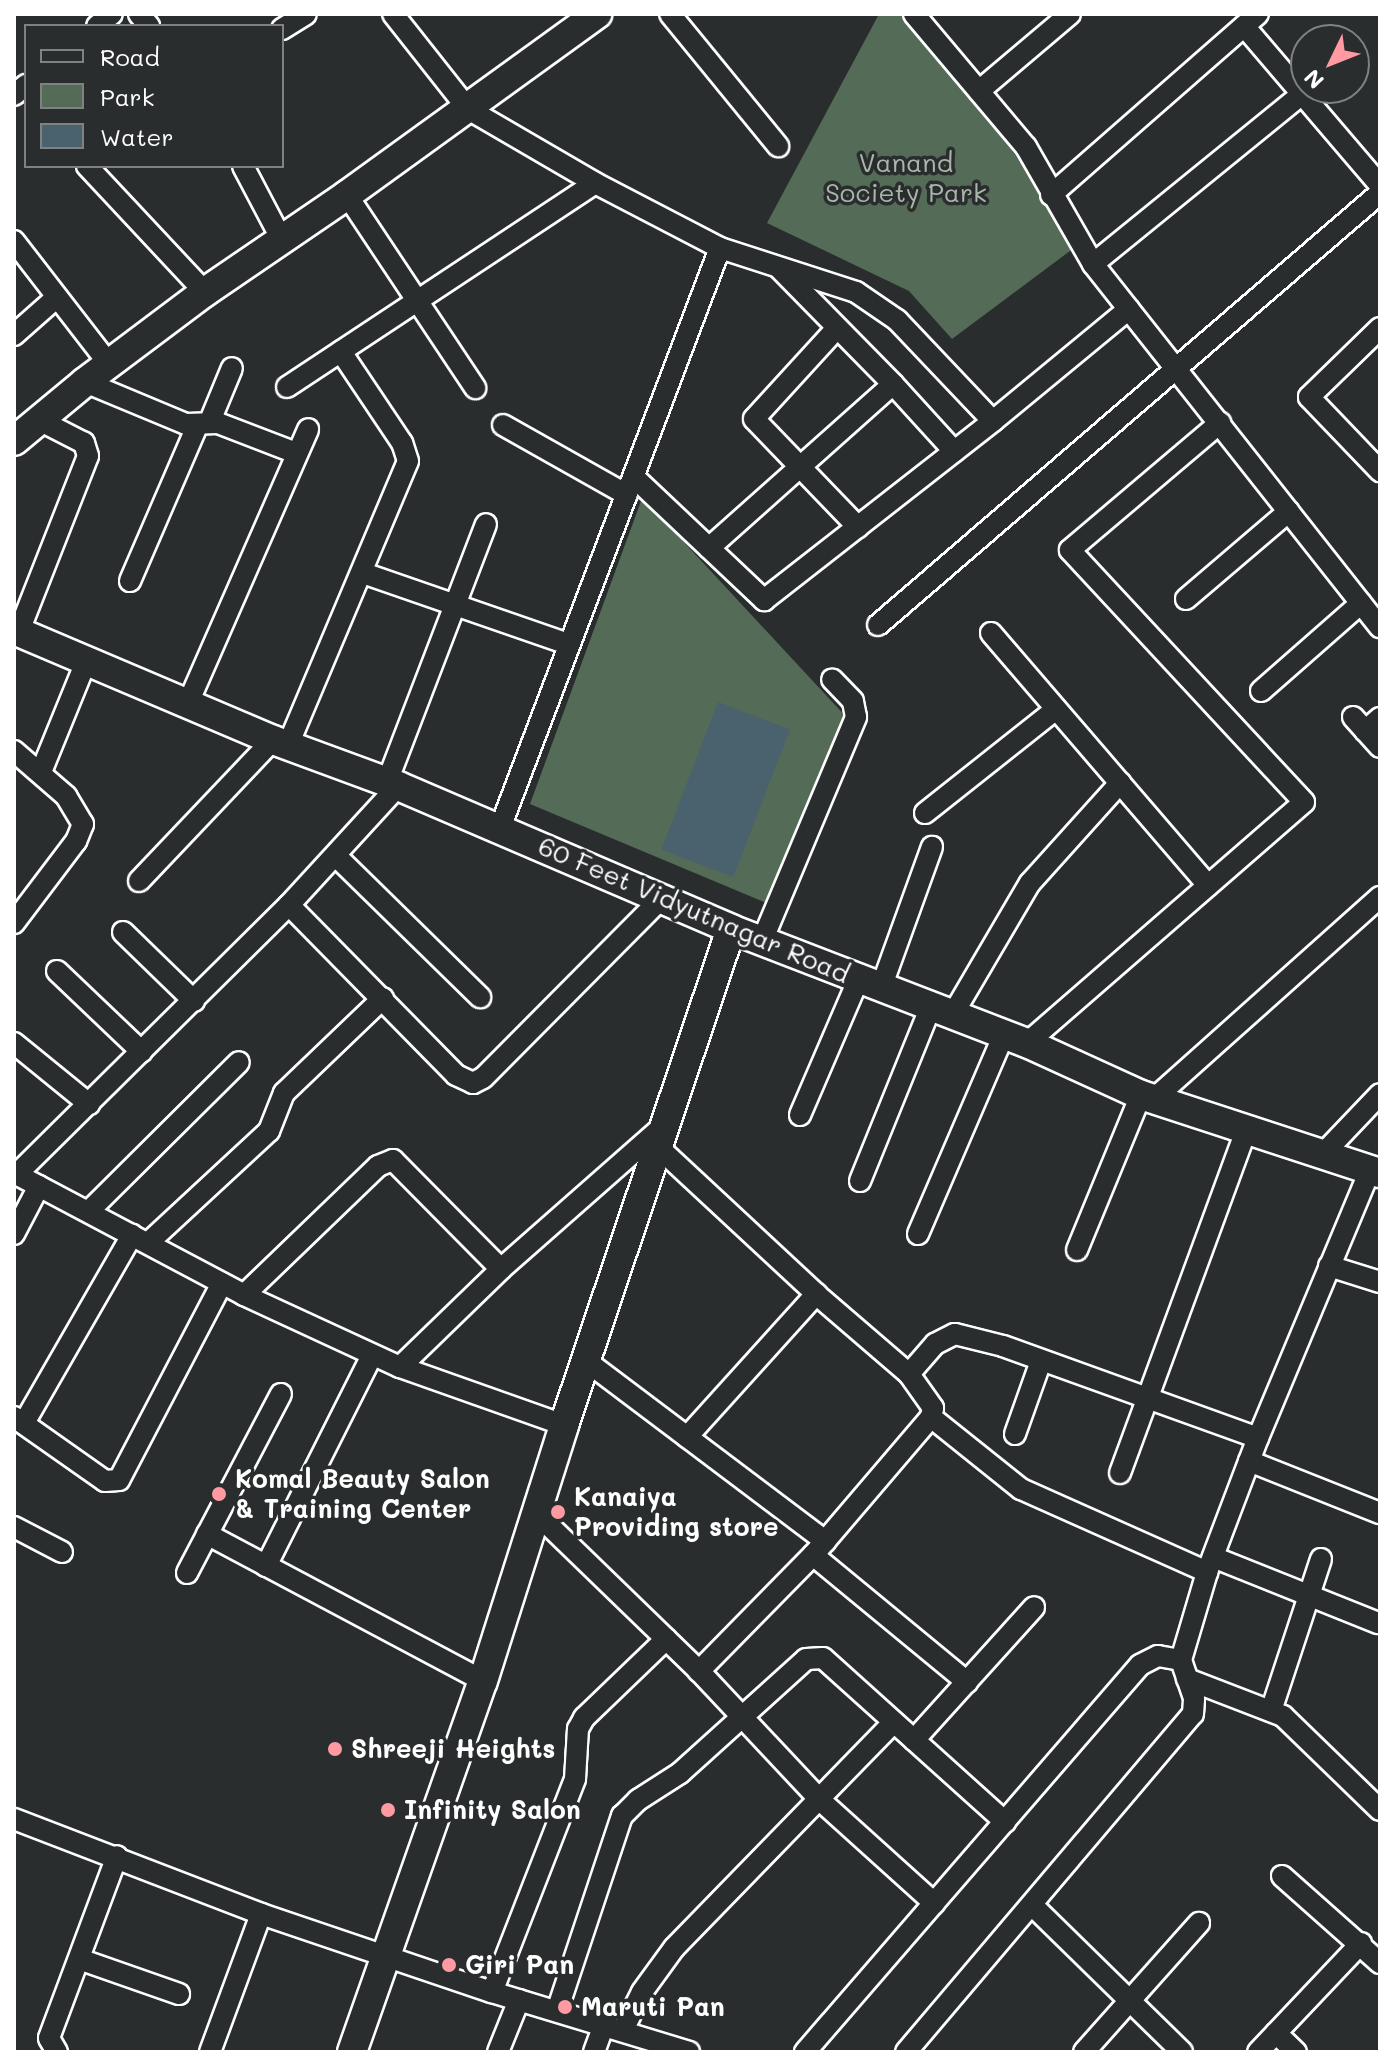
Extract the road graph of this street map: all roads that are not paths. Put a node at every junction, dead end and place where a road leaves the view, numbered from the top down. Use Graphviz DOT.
graph roads {
  1 [pos="306,14"];
  2 [pos="393,14"];
  3 [pos="597,14"];
  4 [pos="670,14"];
  5 [pos="914,14"];
  6 [pos="1070,14"];
  7 [pos="1251,20"];
  8 [pos="284,28"];
  9 [pos="1290,77"];
  10 [pos="979,91"];
  11 [pos="1290,104"];
  12 [pos="1311,104"];
  13 [pos="468,109"];
  14 [pos="778,146"];
  15 [pos="89,168"];
  16 [pos="244,168"];
  17 [pos="595,183"];
  18 [pos="1380,185"];
  19 [pos="1380,193"];
  20 [pos="347,195"];
  21 [pos="1051,195"];
  22 [pos="282,240"];
  23 [pos="14,241"];
  24 [pos="720,248"];
  25 [pos="1093,264"];
  26 [pos="778,267"];
  27 [pos="205,292"];
  28 [pos="57,297"];
  29 [pos="418,302"];
  30 [pos="1129,309"];
  31 [pos="837,328"];
  32 [pos="1380,328"];
  33 [pos="14,335"];
  34 [pos="341,352"];
  35 [pos="109,364"];
  36 [pos="1175,367"];
  37 [pos="232,368"];
  38 [pos="85,382"];
  39 [pos="893,384"];
  40 [pos="287,387"];
  41 [pos="475,388"];
  42 [pos="39,420"];
  43 [pos="993,421"];
  44 [pos="1220,423"];
  45 [pos="204,424"];
  46 [pos="503,425"];
  47 [pos="308,429"];
  48 [pos="14,441"];
  49 [pos="954,451"];
  50 [pos="296,453"];
  51 [pos="801,466"];
  52 [pos="1380,471"];
  53 [pos="631,486"];
  54 [pos="1289,511"];
  55 [pos="486,524"];
  56 [pos="858,527"];
  57 [pos="709,548"];
  58 [pos="363,573"];
  59 [pos="130,581"];
  60 [pos="1186,599"];
  61 [pos="1361,603"];
  62 [pos="453,604"];
  63 [pos="878,625"];
  64 [pos="1380,627"];
  65 [pos="16,630"];
  66 [pos="991,633"];
  67 [pos="568,644"];
  68 [pos="87,659"];
  69 [pos="832,679"];
  70 [pos="1261,691"];
  71 [pos="188,703"];
  72 [pos="1056,709"];
  73 [pos="1366,722"];
  74 [pos="281,742"];
  75 [pos="1380,747"];
  76 [pos="17,760"];
  77 [pos="41,772"];
  78 [pos="1120,783"];
  79 [pos="393,784"];
  80 [pos="925,813"];
  81 [pos="500,828"];
  82 [pos="932,847"];
  83 [pos="336,856"];
  84 [pos="139,881"];
  85 [pos="1208,885"];
  86 [pos="1380,897"];
  87 [pos="661,899"];
  88 [pos="289,905"];
  89 [pos="14,923"];
  90 [pos="731,929"];
  91 [pos="123,932"];
  92 [pos="762,941"];
  93 [pos="57,971"];
  94 [pos="870,982"];
  95 [pos="480,997"];
  96 [pos="383,998"];
  97 [pos="194,1001"];
  98 [pos="942,1010"];
  99 [pos="1016,1038"];
  100 [pos="14,1043"];
  101 [pos="142,1052"];
  102 [pos="239,1062"];
  103 [pos="1380,1094"];
  104 [pos="1148,1096"];
  105 [pos="89,1104"];
  106 [pos="800,1115"];
  107 [pos="1246,1131"];
  108 [pos="660,1136"];
  109 [pos="1322,1155"];
  110 [pos="1375,1171"];
  111 [pos="16,1174"];
  112 [pos="860,1181"];
  113 [pos="39,1186"];
  114 [pos="89,1211"];
  115 [pos="14,1234"];
  116 [pos="918,1234"];
  117 [pos="140,1239"];
  118 [pos="1077,1250"];
  119 [pos="1329,1266"];
  120 [pos="501,1269"];
  121 [pos="1380,1282"];
  122 [pos="222,1283"];
  123 [pos="816,1294"];
  124 [pos="244,1295"];
  125 [pos="372,1355"];
  126 [pos="585,1360"];
  127 [pos="1041,1361"];
  128 [pos="400,1367"];
  129 [pos="909,1374"];
  130 [pos="281,1394"];
  131 [pos="1147,1398"];
  132 [pos="931,1417"];
  133 [pos="19,1420"];
  134 [pos="564,1425"];
  135 [pos="1015,1434"];
  136 [pos="687,1437"];
  137 [pos="1258,1438"];
  138 [pos="1249,1461"];
  139 [pos="1120,1473"];
  140 [pos="536,1513"];
  141 [pos="1380,1513"];
  142 [pos="14,1527"];
  143 [pos="207,1534"];
  144 [pos="819,1548"];
  145 [pos="62,1552"];
  146 [pos="1321,1559"];
  147 [pos="1210,1565"];
  148 [pos="266,1566"];
  149 [pos="187,1573"];
  150 [pos="1310,1594"];
  151 [pos="1034,1607"];
  152 [pos="1378,1623"];
  153 [pos="666,1639"];
  154 [pos="1184,1670"];
  155 [pos="699,1671"];
  156 [pos="483,1681"];
  157 [pos="967,1682"];
  158 [pos="1271,1711"];
  159 [pos="740,1718"];
  160 [pos="894,1722"];
  161 [pos="914,1740"];
  162 [pos="820,1800"];
  163 [pos="1380,1810"];
  164 [pos="14,1819"];
  165 [pos="1005,1822"];
  166 [pos="117,1856"];
  167 [pos="1282,1876"];
  168 [pos="934,1903"];
  169 [pos="1032,1905"];
  170 [pos="261,1914"];
  171 [pos="1199,1923"];
  172 [pos="1361,1943"];
  173 [pos="385,1955"];
  174 [pos="79,1959"];
  175 [pos="1380,1963"];
  176 [pos="492,1992"];
  177 [pos="179,1994"];
  178 [pos="519,2000"];
  179 [pos="1129,2001"];
  180 [pos="557,2011"];
  181 [pos="613,2027"];
  182 [pos="1276,2033"];
  183 [pos="57,2052"];
  184 [pos="210,2052"];
  185 [pos="352,2052"];
  186 [pos="498,2052"];
  187 [pos="594,2052"];
  188 [pos="689,2052"];
  189 [pos="805,2052"];
  190 [pos="906,2052"];
  191 [pos="1084,2052"];
  192 [pos="1182,2052"];
  193 [pos="1258,2052"];
  194 [pos="1296,2052"];
  1 -- 8 [label="street"];
  2 -- 13 [label="street"];
  3 -- 13 [label="street"];
  4 -- 14 [label="street"];
  5 -- 10 [label="street"];
  6 -- 10 [label="street"];
  7 -- 9 [label="street"];
  7 -- 21 [label="street"];
  10 -- 21 [label="street"];
  11 -- 25 [label="street"];
  12 -- 18 [label="street"];
  13 -- 17 [label="street"];
  13 -- 20 [label="street"];
  15 -- 27 [label="street"];
  16 -- 22 [label="street"];
  17 -- 24 [label="street"];
  17 -- 29 [label="street"];
  19 -- 36 [label="street"];
  20 -- 22 [label="street"];
  20 -- 29 [label="street"];
  21 -- 25 [label="street"];
  22 -- 27 [label="street"];
  23 -- 28 [label="street"];
  24 -- 26 [label="street"];
  24 -- 53 [label="street"];
  25 -- 30 [label="street"];
  26 -- 31 [label="street"];
  26 -- 43 [label="street"];
  27 -- 35 [label="street"];
  28 -- 33 [label="street"];
  28 -- 35 [label="street"];
  29 -- 34 [label="street"];
  29 -- 41 [label="street"];
  30 -- 36 [label="street"];
  30 -- 43 [label="street"];
  31 -- 39 [label="street"];
  31 -- 51 [label="street"];
  32 -- 52 [label="street"];
  34 -- 40 [label="street"];
  34 -- 58 [label="street"];
  35 -- 38 [label="street"];
  36 -- 44 [label="street"];
  36 -- 63 [label="street"];
  37 -- 45 [label="street"];
  38 -- 42 [label="street"];
  38 -- 45 [label="street"];
  39 -- 49 [label="street"];
  39 -- 51 [label="street"];
  42 -- 48 [label="street"];
  42 -- 65 [label="street"];
  43 -- 49 [label="street"];
  44 -- 54 [label="street"];
  44 -- 85 [label="street"];
  45 -- 50 [label="street"];
  45 -- 59 [label="street"];
  46 -- 53 [label="street"];
  47 -- 50 [label="street"];
  49 -- 56 [label="street"];
  50 -- 71 [label="street"];
  51 -- 56 [label="street"];
  51 -- 57 [label="street"];
  53 -- 57 [label="street"];
  53 -- 67 [label="street"];
  54 -- 60 [label="street"];
  54 -- 61 [label="street"];
  55 -- 62 [label="street"];
  56 -- 57 [label="street"];
  58 -- 62 [label="street"];
  58 -- 74 [label="street"];
  61 -- 64 [label="street"];
  61 -- 70 [label="street"];
  62 -- 67 [label="street"];
  62 -- 79 [label="street"];
  65 -- 68 [label="street, 60 Feet Vidyutnagar Road"];
  66 -- 72 [label="street"];
  67 -- 81 [label="street"];
  68 -- 71 [label="street, 60 Feet Vidyutnagar Road"];
  68 -- 77 [label="street"];
  69 -- 92 [label="street"];
  71 -- 74 [label="street, 60 Feet Vidyutnagar Road"];
  72 -- 78 [label="street"];
  72 -- 80 [label="street"];
  73 -- 75 [label="street"];
  74 -- 79 [label="street, 60 Feet Vidyutnagar Road"];
  74 -- 84 [label="street"];
  76 -- 77 [label="street"];
  77 -- 89 [label="street"];
  78 -- 85 [label="street"];
  78 -- 98 [label="street"];
  79 -- 81 [label="street, 60 Feet Vidyutnagar Road"];
  79 -- 83 [label="street"];
  81 -- 87 [label="street, 60 Feet Vidyutnagar Road"];
  82 -- 94 [label="street"];
  83 -- 88 [label="street"];
  83 -- 95 [label="street"];
  85 -- 99 [label="street"];
  86 -- 104 [label="street"];
  87 -- 90 [label="street, 60 Feet Vidyutnagar Road"];
  87 -- 96 [label="street"];
  88 -- 96 [label="street"];
  88 -- 97 [label="street"];
  90 -- 92 [label="street, 60 Feet Vidyutnagar Road"];
  90 -- 108 [label="street"];
  91 -- 97 [label="street"];
  92 -- 94 [label="street, 60 Feet Vidyutnagar Road"];
  93 -- 101 [label="street"];
  94 -- 98 [label="street, 60 Feet Vidyutnagar Road"];
  94 -- 106 [label="street"];
  96 -- 117 [label="street"];
  97 -- 101 [label="street"];
  98 -- 99 [label="street, 60 Feet Vidyutnagar Road"];
  98 -- 112 [label="street"];
  99 -- 104 [label="street, 60 Feet Vidyutnagar Road"];
  99 -- 116 [label="street"];
  100 -- 105 [label="street"];
  101 -- 105 [label="street"];
  102 -- 114 [label="street"];
  103 -- 109 [label="street"];
  104 -- 107 [label="street, 60 Feet Vidyutnagar Road"];
  104 -- 118 [label="street"];
  105 -- 111 [label="street"];
  107 -- 109 [label="street, 60 Feet Vidyutnagar Road"];
  107 -- 131 [label="street"];
  108 -- 120 [label="street"];
  108 -- 123 [label="street"];
  108 -- 126 [label="street"];
  109 -- 110 [label="street, 60 Feet Vidyutnagar Road"];
  110 -- 119 [label="street"];
  111 -- 113 [label="street"];
  113 -- 114 [label="street"];
  113 -- 115 [label="street"];
  114 -- 117 [label="street"];
  117 -- 122 [label="street"];
  117 -- 133 [label="street"];
  119 -- 121 [label="street"];
  119 -- 137 [label="street"];
  120 -- 124 [label="street"];
  120 -- 128 [label="street"];
  122 -- 124 [label="street"];
  122 -- 133 [label="street"];
  123 -- 129 [label="street"];
  123 -- 136 [label="street"];
  124 -- 125 [label="street"];
  125 -- 128 [label="street"];
  125 -- 148 [label="street"];
  126 -- 134 [label="street"];
  126 -- 136 [label="street"];
  127 -- 129 [label="street"];
  127 -- 131 [label="street"];
  127 -- 135 [label="street"];
  128 -- 134 [label="street"];
  129 -- 132 [label="street"];
  130 -- 143 [label="street"];
  131 -- 137 [label="street"];
  131 -- 139 [label="street"];
  132 -- 144 [label="street"];
  132 -- 147 [label="street"];
  134 -- 140 [label="street"];
  136 -- 144 [label="street"];
  137 -- 138 [label="street"];
  138 -- 141 [label="street"];
  138 -- 147 [label="street"];
  140 -- 153 [label="street"];
  140 -- 156 [label="street"];
  142 -- 145 [label="street"];
  143 -- 148 [label="street"];
  143 -- 149 [label="street"];
  144 -- 155 [label="street"];
  144 -- 157 [label="street"];
  146 -- 150 [label="street"];
  147 -- 150 [label="street"];
  147 -- 154 [label="street"];
  148 -- 156 [label="street"];
  150 -- 152 [label="street"];
  150 -- 158 [label="street"];
  151 -- 157 [label="street"];
  153 -- 155 [label="street"];
  153 -- 176 [label="street"];
  154 -- 158 [label="street"];
  154 -- 165 [label="street"];
  154 -- 169 [label="street"];
  155 -- 159 [label="street"];
  156 -- 173 [label="street"];
  157 -- 161 [label="street"];
  158 -- 163 [label="street"];
  159 -- 160 [label="street"];
  159 -- 162 [label="street"];
  159 -- 180 [label="street"];
  160 -- 161 [label="street"];
  160 -- 162 [label="street"];
  161 -- 165 [label="street"];
  162 -- 168 [label="street"];
  162 -- 181 [label="street"];
  164 -- 166 [label="street"];
  165 -- 168 [label="street"];
  166 -- 170 [label="street"];
  166 -- 174 [label="street"];
  167 -- 172 [label="street"];
  168 -- 189 [label="street"];
  169 -- 179 [label="street"];
  169 -- 190 [label="street"];
  170 -- 173 [label="street"];
  170 -- 184 [label="street"];
  171 -- 179 [label="street"];
  172 -- 175 [label="street"];
  172 -- 182 [label="street"];
  173 -- 176 [label="street"];
  173 -- 185 [label="street"];
  174 -- 177 [label="street"];
  174 -- 183 [label="street"];
  176 -- 178 [label="street"];
  178 -- 180 [label="street"];
  178 -- 186 [label="street"];
  179 -- 191 [label="street"];
  179 -- 192 [label="street"];
  180 -- 181 [label="street"];
  181 -- 187 [label="street"];
  181 -- 188 [label="street"];
  182 -- 193 [label="street"];
  182 -- 194 [label="street"];
}
